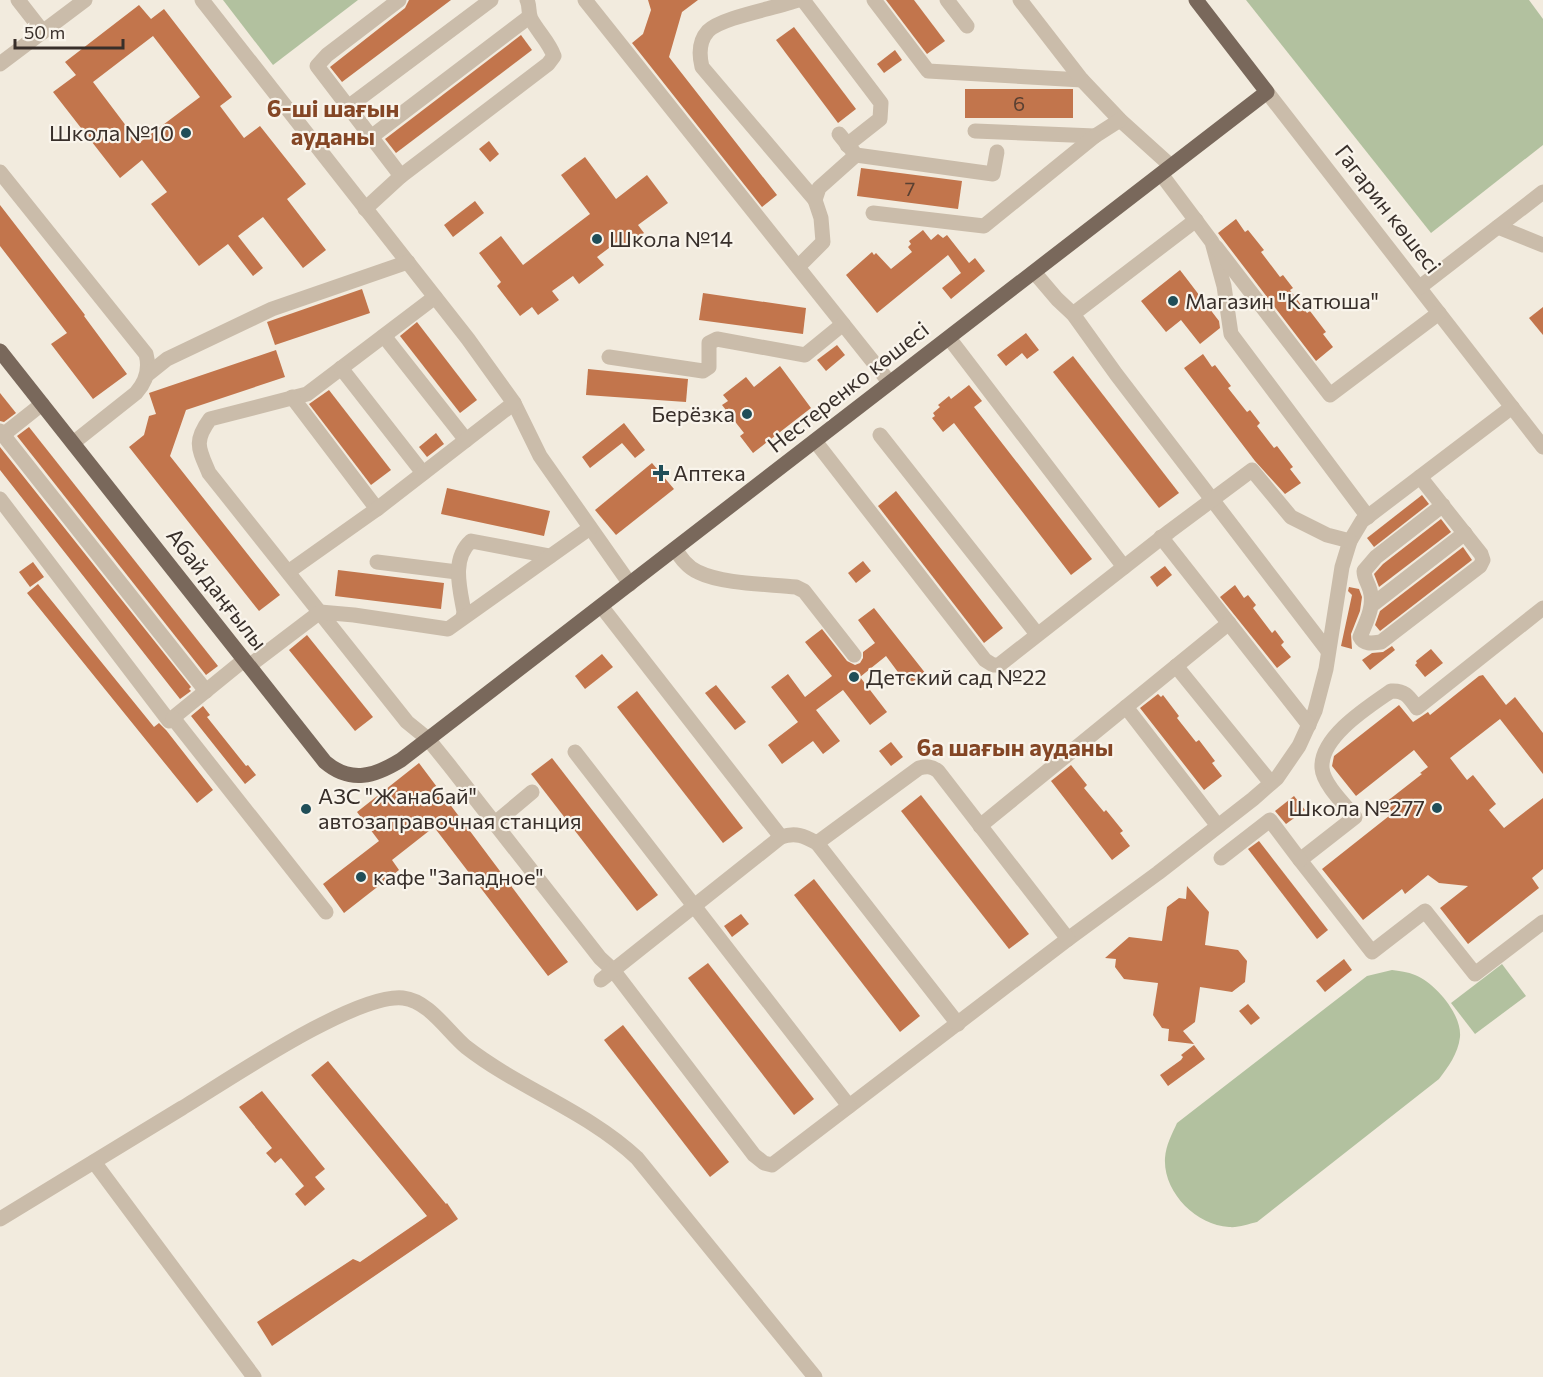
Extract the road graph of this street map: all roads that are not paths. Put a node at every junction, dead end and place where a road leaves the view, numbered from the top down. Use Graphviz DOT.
graph roads {
  1 [pos="18,0"];
  2 [pos="84,0"];
  3 [pos="202,0"];
  4 [pos="399,0"];
  5 [pos="491,0"];
  6 [pos="527,0"];
  7 [pos="585,0"];
  8 [pos="800,0"];
  9 [pos="874,0"];
  10 [pos="946,0"];
  11 [pos="1020,0"];
  12 [pos="1196,0"];
  13 [pos="529,17"];
  14 [pos="967,26"];
  15 [pos="43,32"];
  16 [pos="3,55"];
  17 [pos="1082,80"];
  18 [pos="1268,92"];
  19 [pos="348,107"];
  20 [pos="1120,120"];
  21 [pos="975,131"];
  22 [pos="1095,136"];
  23 [pos="371,137"];
  24 [pos="848,145"];
  25 [pos="997,152"];
  26 [pos="1166,170"];
  27 [pos="0,172"];
  28 [pos="401,176"];
  29 [pos="1543,192"];
  30 [pos="815,200"];
  31 [pos="365,209"];
  32 [pos="873,213"];
  33 [pos="1196,220"];
  34 [pos="1498,226"];
  35 [pos="1212,242"];
  36 [pos="1543,245"];
  37 [pos="408,262"];
  38 [pos="798,267"];
  39 [pos="1034,272"];
  40 [pos="1420,287"];
  41 [pos="435,297"];
  42 [pos="1439,313"];
  43 [pos="1073,314"];
  44 [pos="843,324"];
  45 [pos="384,336"];
  46 [pos="949,338"];
  47 [pos="0,351"];
  48 [pos="609,357"];
  49 [pos="341,368"];
  50 [pos="147,375"];
  51 [pos="890,383"];
  52 [pos="292,398"];
  53 [pos="514,403"];
  54 [pos="42,404"];
  55 [pos="1512,406"];
  56 [pos="2,433"];
  57 [pos="880,435"];
  58 [pos="466,440"];
  59 [pos="815,441"];
  60 [pos="73,443"];
  61 [pos="1543,447"];
  62 [pos="423,473"];
  63 [pos="1420,477"];
  64 [pos="0,499"];
  65 [pos="1212,499"];
  66 [pos="1443,505"];
  67 [pos="377,508"];
  68 [pos="1368,517"];
  69 [pos="590,528"];
  70 [pos="1465,533"];
  71 [pos="1161,537"];
  72 [pos="1350,541"];
  73 [pos="675,549"];
  74 [pos="550,556"];
  75 [pos="377,562"];
  76 [pos="1124,567"];
  77 [pos="288,572"];
  78 [pos="457,572"];
  79 [pos="630,584"];
  80 [pos="1372,605"];
  81 [pos="601,606"];
  82 [pos="1543,608"];
  83 [pos="320,612"];
  84 [pos="463,617"];
  85 [pos="1229,623"];
  86 [pos="1036,634"];
  87 [pos="1328,651"];
  88 [pos="854,655"];
  89 [pos="247,663"];
  90 [pos="1176,666"];
  91 [pos="207,691"];
  92 [pos="1126,707"];
  93 [pos="171,719"];
  94 [pos="1309,725"];
  95 [pos="428,739"];
  96 [pos="575,752"];
  97 [pos="1271,783"];
  98 [pos="532,792"];
  99 [pos="495,823"];
  100 [pos="980,826"];
  101 [pos="1218,826"];
  102 [pos="781,837"];
  103 [pos="817,843"];
  104 [pos="1221,858"];
  105 [pos="1300,860"];
  106 [pos="694,906"];
  107 [pos="326,912"];
  108 [pos="1543,922"];
  109 [pos="1068,939"];
  110 [pos="607,975"];
  111 [pos="958,1024"];
  112 [pos="849,1106"];
  113 [pos="94,1162"];
  114 [pos="0,1219"];
  115 [pos="254,1377"];
  116 [pos="815,1377"];
  1 -- 15 [label="street"];
  2 -- 15 [label="street"];
  3 -- 31 [label="street"];
  4 -- 19 [label="street"];
  5 -- 19 [label="street"];
  6 -- 13 [label="street"];
  7 -- 38 [label="street"];
  8 -- 24 [label="street"];
  8 -- 30 [label="street"];
  9 -- 17 [label="street"];
  10 -- 14 [label="street"];
  11 -- 17 [label="street"];
  12 -- 18 [label="main road, Гагарин көшесі"];
  13 -- 23 [label="street"];
  13 -- 28 [label="street"];
  15 -- 16 [label="street"];
  17 -- 20 [label="street"];
  18 -- 26 [label="main road, Нестеренко көшесі"];
  18 -- 40 [label="street, Гагарин көшесі"];
  19 -- 23 [label="street"];
  20 -- 22 [label="street"];
  20 -- 26 [label="street"];
  21 -- 22 [label="street"];
  22 -- 32 [label="street"];
  23 -- 28 [label="street"];
  24 -- 25 [label="street"];
  24 -- 30 [label="street"];
  26 -- 33 [label="street"];
  26 -- 39 [label="main road, Нестеренко көшесі"];
  27 -- 50 [label="street"];
  28 -- 31 [label="street"];
  29 -- 34 [label="street"];
  30 -- 38 [label="street"];
  31 -- 37 [label="street"];
  33 -- 35 [label="street"];
  33 -- 43 [label="street"];
  34 -- 36 [label="street"];
  34 -- 40 [label="street"];
  35 -- 42 [label="street"];
  35 -- 68 [label="street"];
  37 -- 41 [label="street"];
  37 -- 50 [label="street"];
  38 -- 44 [label="street"];
  39 -- 43 [label="street"];
  39 -- 46 [label="main road, Нестеренко көшесі"];
  40 -- 42 [label="street, Гагарин көшесі"];
  41 -- 45 [label="street"];
  41 -- 53 [label="street"];
  42 -- 55 [label="street, Гагарин көшесі"];
  43 -- 65 [label="street"];
  44 -- 48 [label="street"];
  44 -- 51 [label="street"];
  45 -- 49 [label="street"];
  45 -- 58 [label="street"];
  46 -- 51 [label="main road, Нестеренко көшесі"];
  46 -- 76 [label="street"];
  47 -- 54 [label="main road, Абай даңғылы"];
  49 -- 52 [label="street"];
  49 -- 62 [label="street"];
  50 -- 60 [label="street"];
  51 -- 59 [label="main road, Нестеренко көшесі"];
  52 -- 67 [label="street"];
  52 -- 77 [label="street"];
  53 -- 58 [label="street"];
  53 -- 69 [label="street"];
  54 -- 56 [label="street"];
  54 -- 60 [label="main road, Абай даңғылы"];
  55 -- 61 [label="street, Гагарин көшесі"];
  55 -- 63 [label="street"];
  56 -- 91 [label="street"];
  57 -- 86 [label="street"];
  58 -- 62 [label="street"];
  59 -- 73 [label="main road, Нестеренко көшесі"];
  59 -- 86 [label="street"];
  60 -- 89 [label="main road, Абай даңғылы"];
  62 -- 67 [label="street"];
  63 -- 66 [label="street"];
  63 -- 68 [label="street"];
  64 -- 93 [label="street"];
  65 -- 71 [label="street"];
  65 -- 72 [label="street"];
  65 -- 87 [label="street"];
  66 -- 70 [label="street"];
  66 -- 80 [label="street"];
  67 -- 77 [label="street"];
  68 -- 72 [label="street"];
  69 -- 74 [label="street"];
  69 -- 79 [label="street"];
  70 -- 80 [label="street"];
  70 -- 80 [label="street"];
  71 -- 76 [label="street"];
  71 -- 85 [label="street"];
  72 -- 87 [label="street"];
  73 -- 79 [label="main road, Нестеренко көшесі"];
  73 -- 88 [label="street"];
  74 -- 78 [label="street"];
  74 -- 84 [label="street"];
  75 -- 78 [label="street"];
  76 -- 86 [label="street"];
  77 -- 83 [label="street"];
  78 -- 84 [label="street"];
  79 -- 81 [label="main road, Нестеренко көшесі"];
  81 -- 95 [label="main road, Нестеренко көшесі"];
  81 -- 102 [label="street"];
  82 -- 105 [label="street"];
  83 -- 84 [label="street"];
  83 -- 89 [label="street"];
  83 -- 95 [label="street"];
  85 -- 90 [label="street"];
  85 -- 94 [label="street"];
  87 -- 94 [label="street"];
  89 -- 91 [label="street"];
  89 -- 95 [label="main road, Абай даңғылы"];
  90 -- 92 [label="street"];
  90 -- 97 [label="street"];
  91 -- 93 [label="street"];
  92 -- 100 [label="street"];
  92 -- 101 [label="street"];
  93 -- 107 [label="street"];
  94 -- 97 [label="street"];
  95 -- 99 [label="street"];
  96 -- 106 [label="street"];
  97 -- 101 [label="street"];
  98 -- 99 [label="street"];
  99 -- 110 [label="street"];
  100 -- 103 [label="street"];
  100 -- 109 [label="street"];
  101 -- 109 [label="street"];
  102 -- 103 [label="street"];
  102 -- 106 [label="street"];
  103 -- 111 [label="street"];
  104 -- 105 [label="street"];
  105 -- 108 [label="street"];
  106 -- 110 [label="street"];
  106 -- 112 [label="street"];
  109 -- 111 [label="street"];
  110 -- 112 [label="street"];
  111 -- 112 [label="street"];
  113 -- 114 [label="street"];
  113 -- 115 [label="street"];
  113 -- 116 [label="street"];
}
